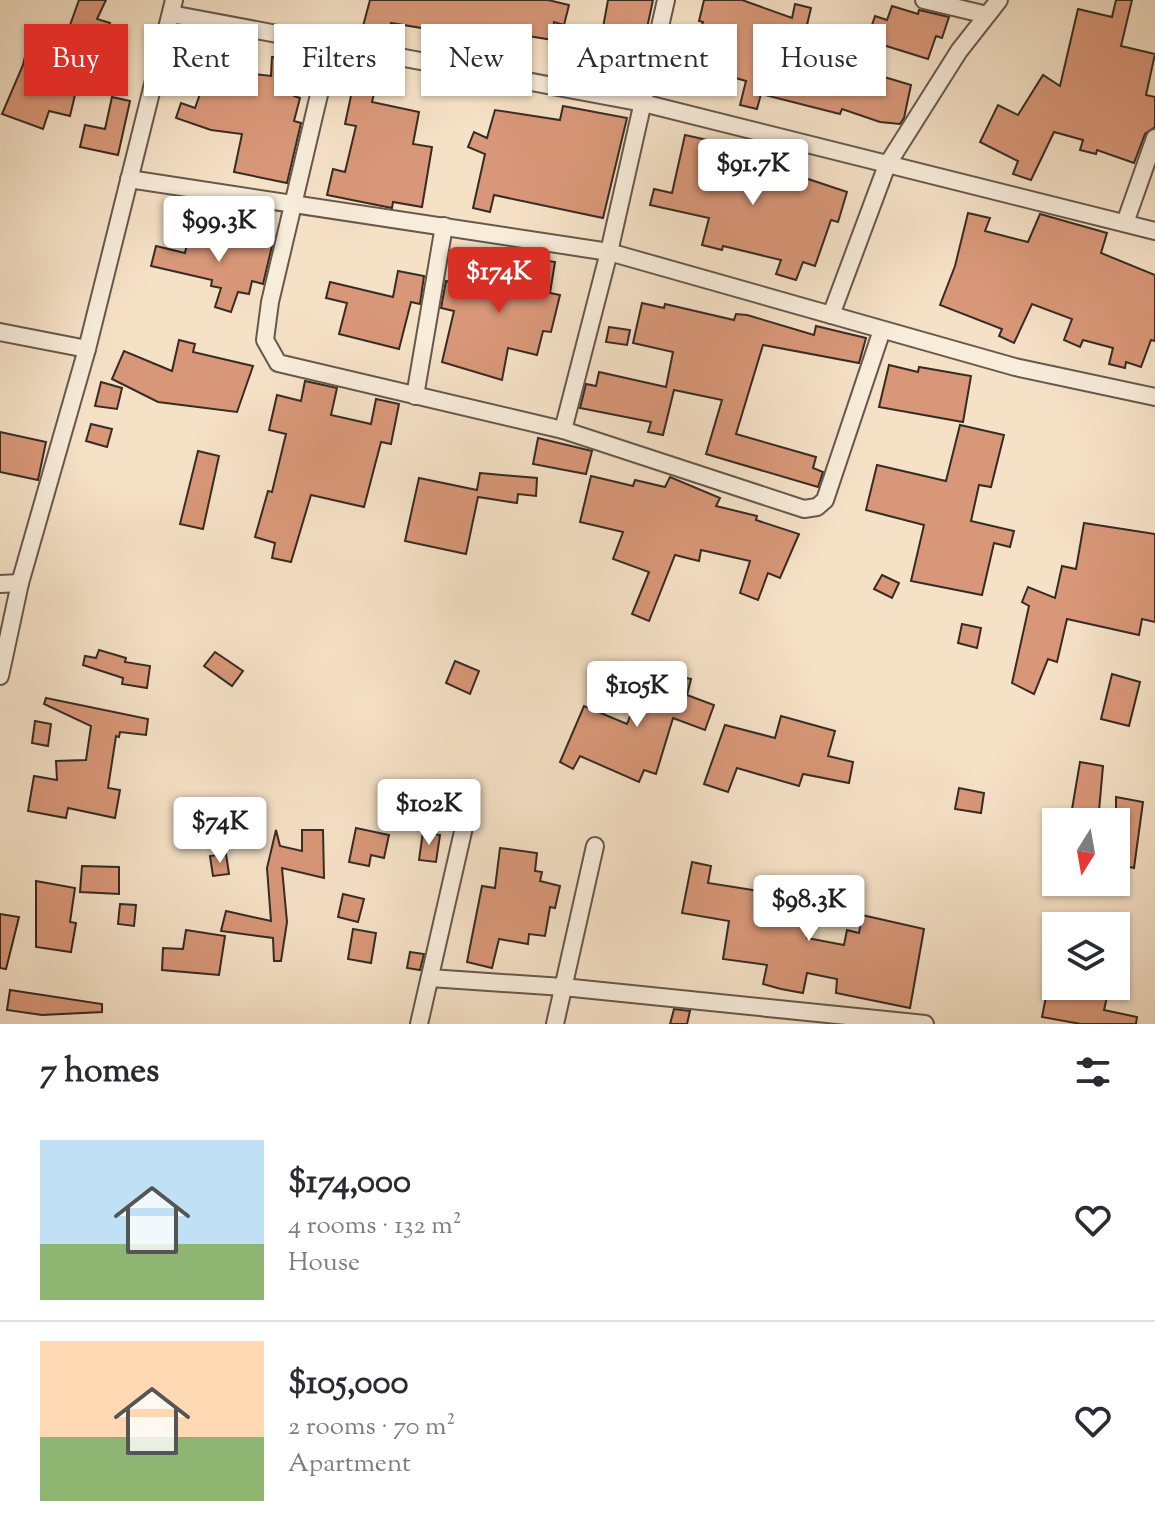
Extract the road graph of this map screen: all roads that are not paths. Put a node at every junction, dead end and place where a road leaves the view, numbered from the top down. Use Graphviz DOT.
graph roads {
  1 [pos="666,0"];
  2 [pos="924,0"];
  3 [pos="999,0"];
  4 [pos="173,7"];
  5 [pos="987,15"];
  6 [pos="274,31"];
  7 [pos="405,58"];
  8 [pos="319,96"];
  9 [pos="643,103"];
  10 [pos="1155,138"];
  11 [pos="887,165"];
  12 [pos="129,179"];
  13 [pos="295,202"];
  14 [pos="1125,223"];
  15 [pos="444,226"];
  16 [pos="1155,231"];
  17 [pos="609,252"];
  18 [pos="831,315"];
  19 [pos="882,330"];
  20 [pos="0,332"];
  21 [pos="87,349"];
  22 [pos="415,396"];
  23 [pos="1155,397"];
  24 [pos="563,430"];
  25 [pos="20,583"];
  26 [pos="0,584"];
  27 [pos="0,676"];
  28 [pos="470,801"];
  29 [pos="595,846"];
  30 [pos="430,978"];
  31 [pos="563,987"];
  32 [pos="419,1024"];
  33 [pos="555,1024"];
  34 [pos="925,1024"];
  1 -- 9 [label="street"];
  2 -- 5 [label="street"];
  3 -- 5 [label="street"];
  4 -- 6 [label="street"];
  4 -- 12 [label="street"];
  5 -- 11 [label="street"];
  7 -- 9 [label="street"];
  8 -- 13 [label="street"];
  9 -- 11 [label="street"];
  9 -- 17 [label="street"];
  10 -- 14 [label="street"];
  11 -- 14 [label="street"];
  11 -- 18 [label="street"];
  12 -- 13 [label="street"];
  12 -- 21 [label="street"];
  13 -- 15 [label="street"];
  13 -- 22 [label="street"];
  14 -- 16 [label="street"];
  15 -- 17 [label="street"];
  15 -- 22 [label="street"];
  17 -- 18 [label="street"];
  17 -- 24 [label="street"];
  18 -- 19 [label="street"];
  19 -- 23 [label="street"];
  19 -- 24 [label="street"];
  20 -- 21 [label="street"];
  21 -- 25 [label="street"];
  22 -- 24 [label="street"];
  25 -- 26 [label="street"];
  25 -- 27 [label="street"];
  28 -- 30 [label="street"];
  29 -- 31 [label="street"];
  30 -- 31 [label="street"];
  30 -- 32 [label="street"];
  31 -- 33 [label="street"];
  31 -- 34 [label="street"];
}
